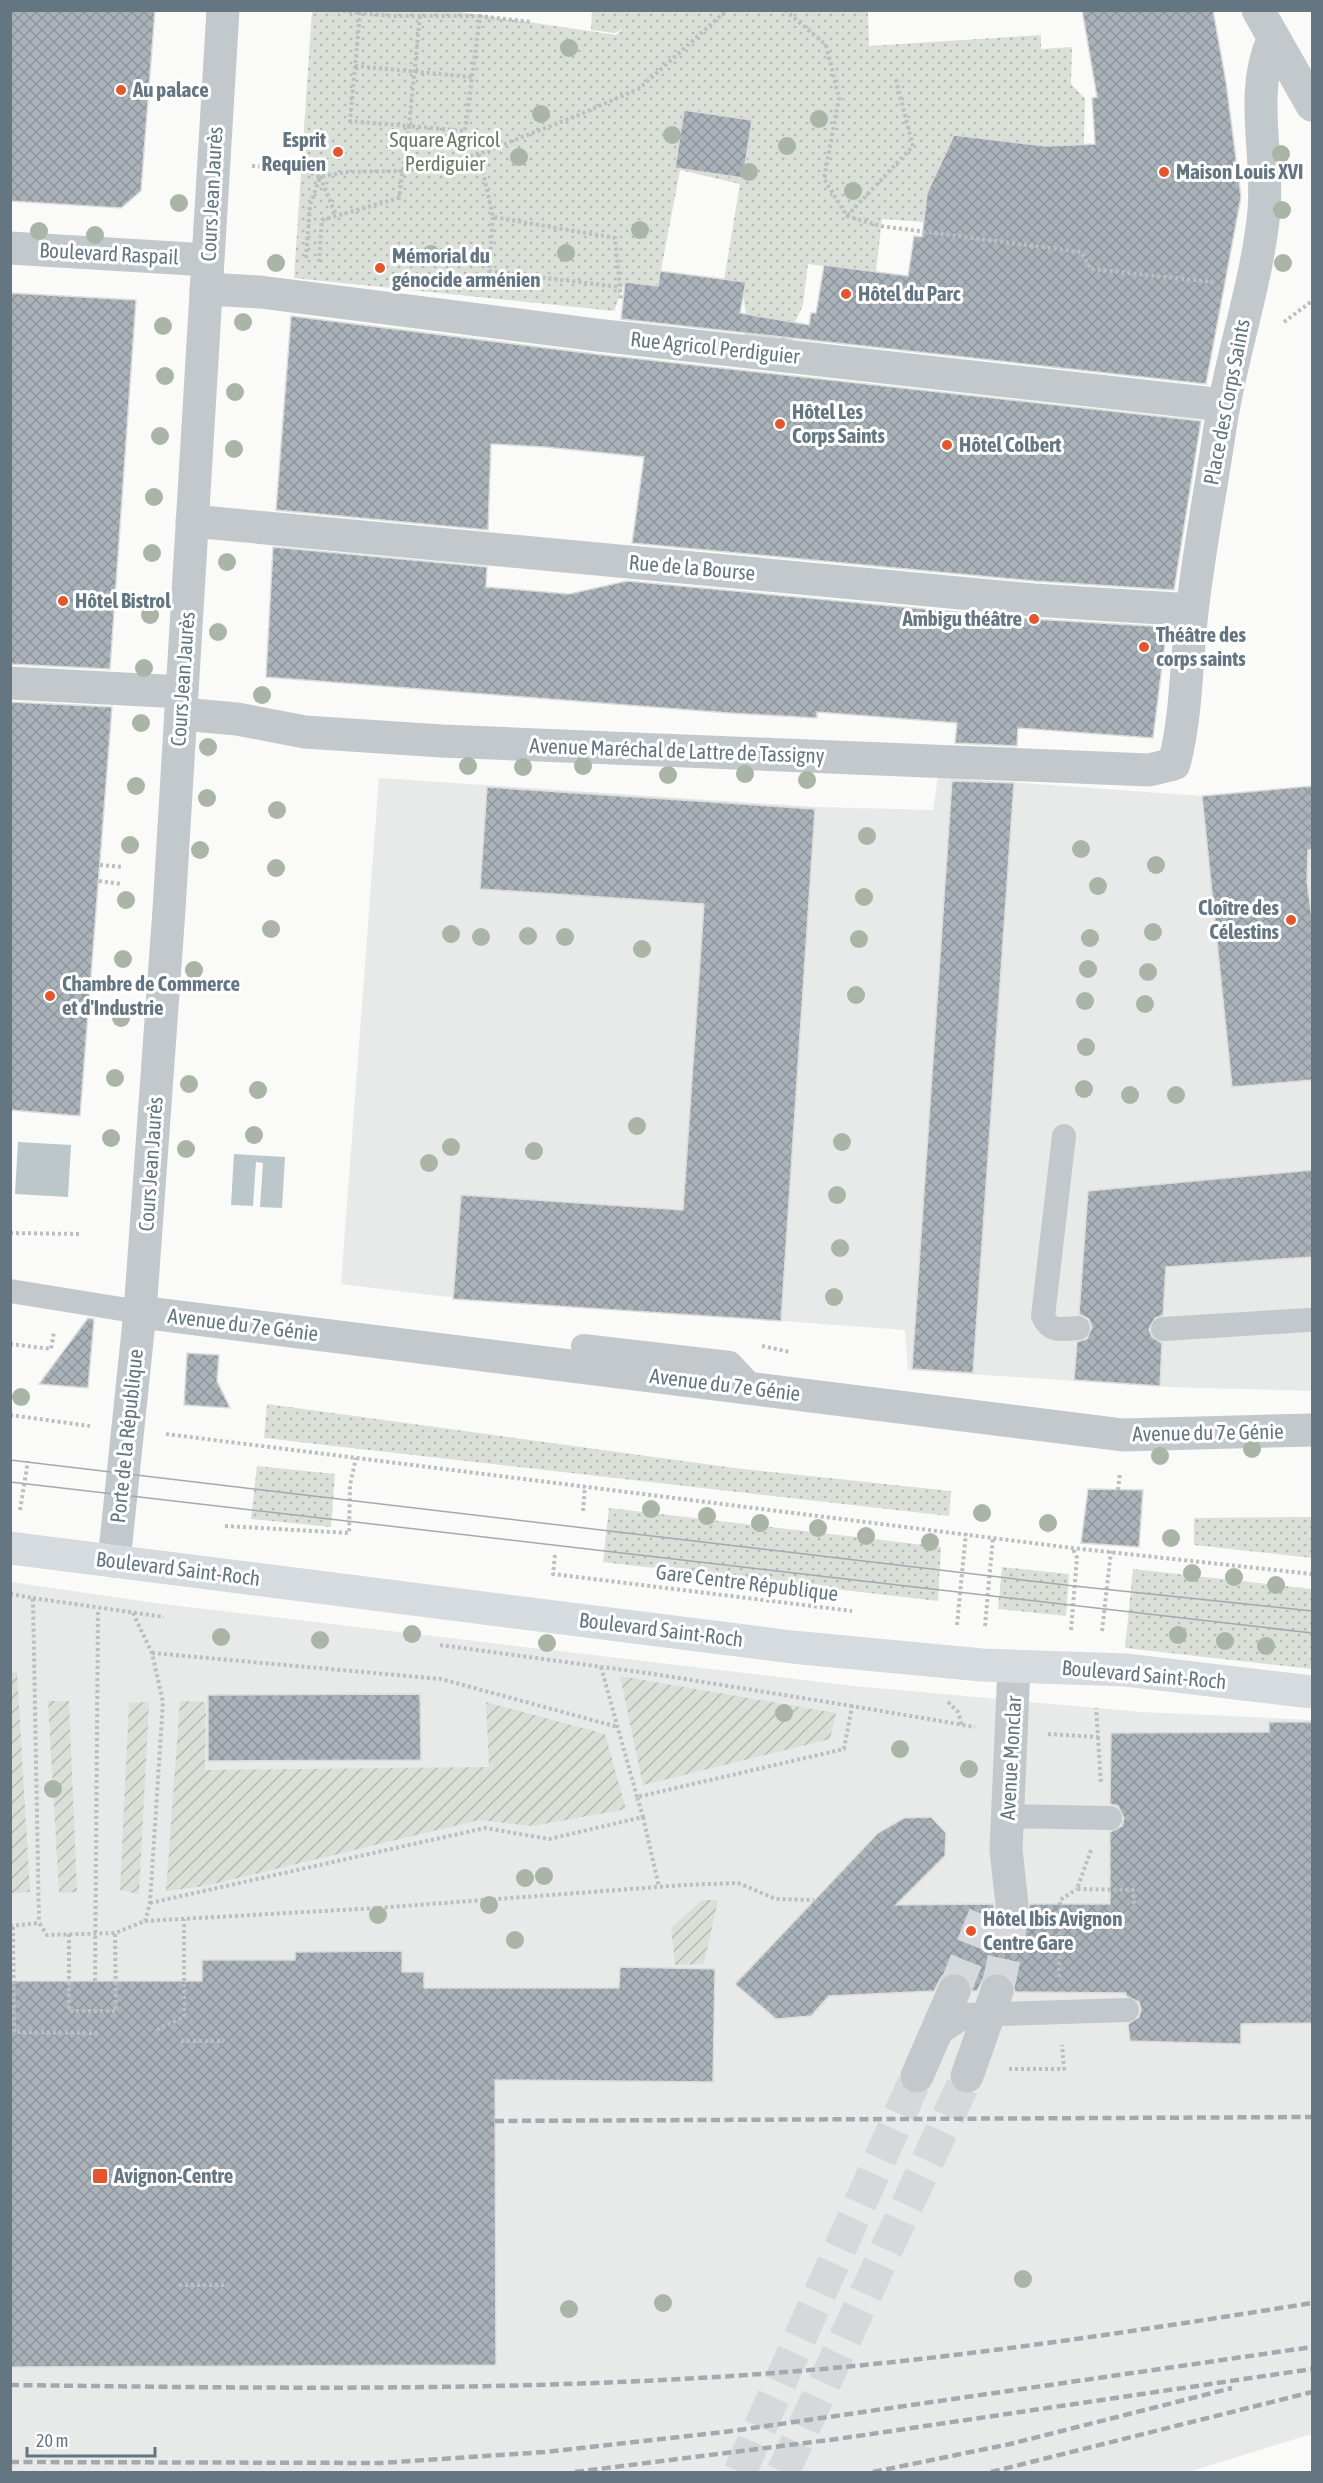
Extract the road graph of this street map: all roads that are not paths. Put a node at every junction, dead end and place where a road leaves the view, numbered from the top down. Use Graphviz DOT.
graph roads {
  1 [pos="223,10"];
  2 [pos="1258,10"];
  3 [pos="1273,40"];
  4 [pos="1312,105"];
  5 [pos="10,248"];
  6 [pos="207,275"];
  7 [pos="1223,405"];
  8 [pos="192,521"];
  9 [pos="1192,610"];
  10 [pos="10,683"];
  11 [pos="182,703"];
  12 [pos="1174,764"];
  13 [pos="1064,1136"];
  14 [pos="10,1291"];
  15 [pos="140,1312"];
  16 [pos="1308,1320"];
  17 [pos="1078,1328"];
  18 [pos="1163,1329"];
  19 [pos="584,1346"];
  20 [pos="754,1389"];
  21 [pos="1312,1430"];
  22 [pos="15,1532"];
  23 [pos="114,1561"];
  24 [pos="1014,1667"];
  25 [pos="1312,1692"];
  26 [pos="1008,1816"];
  27 [pos="1110,1818"];
  28 [pos="1001,1904"];
  29 [pos="954,1991"];
  30 [pos="994,2002"];
  31 [pos="1127,2010"];
  32 [pos="935,2036"];
  33 [pos="917,2076"];
  34 [pos="967,2076"];
  1 -- 6 [label="street, Cours Jean Jaurès"];
  2 -- 3 [label="street"];
  3 -- 4 [label="street"];
  3 -- 7 [label="street, Place des Corps Saints"];
  5 -- 6 [label="street, Boulevard Raspail"];
  6 -- 7 [label="street, Rue Agricol Perdiguier"];
  6 -- 8 [label="street, Cours Jean Jaurès"];
  7 -- 9 [label="street, Place des Corps Saints"];
  8 -- 9 [label="street, Rue de la Bourse"];
  8 -- 11 [label="street, Cours Jean Jaurès"];
  9 -- 12 [label="street, Place des Corps Saints"];
  10 -- 11 [label="street, Avenue Maréchal de Lattre de Tassigny"];
  11 -- 12 [label="street, Avenue Maréchal de Lattre de Tassigny"];
  11 -- 15 [label="street, Cours Jean Jaurès"];
  13 -- 17 [label="lane"];
  14 -- 15 [label="lane"];
  15 -- 20 [label="street, Avenue du 7e Génie"];
  15 -- 23 [label="street, Porte de la République"];
  16 -- 18 [label="lane"];
  19 -- 20 [label="lane"];
  20 -- 21 [label="street, Avenue du 7e Génie"];
  22 -- 23 [label="main road, Boulevard Saint-Roch"];
  23 -- 24 [label="main road, Boulevard Saint-Roch"];
  24 -- 25 [label="main road, Boulevard Saint-Roch"];
  24 -- 26 [label="street, Avenue Monclar"];
  26 -- 27 [label="lane"];
  26 -- 28 [label="street, Avenue Monclar"];
  29 -- 32 [label="street"];
  30 -- 31 [label="lane"];
  30 -- 32 [label="lane"];
  30 -- 34 [label="street"];
  32 -- 33 [label="street"];
}
